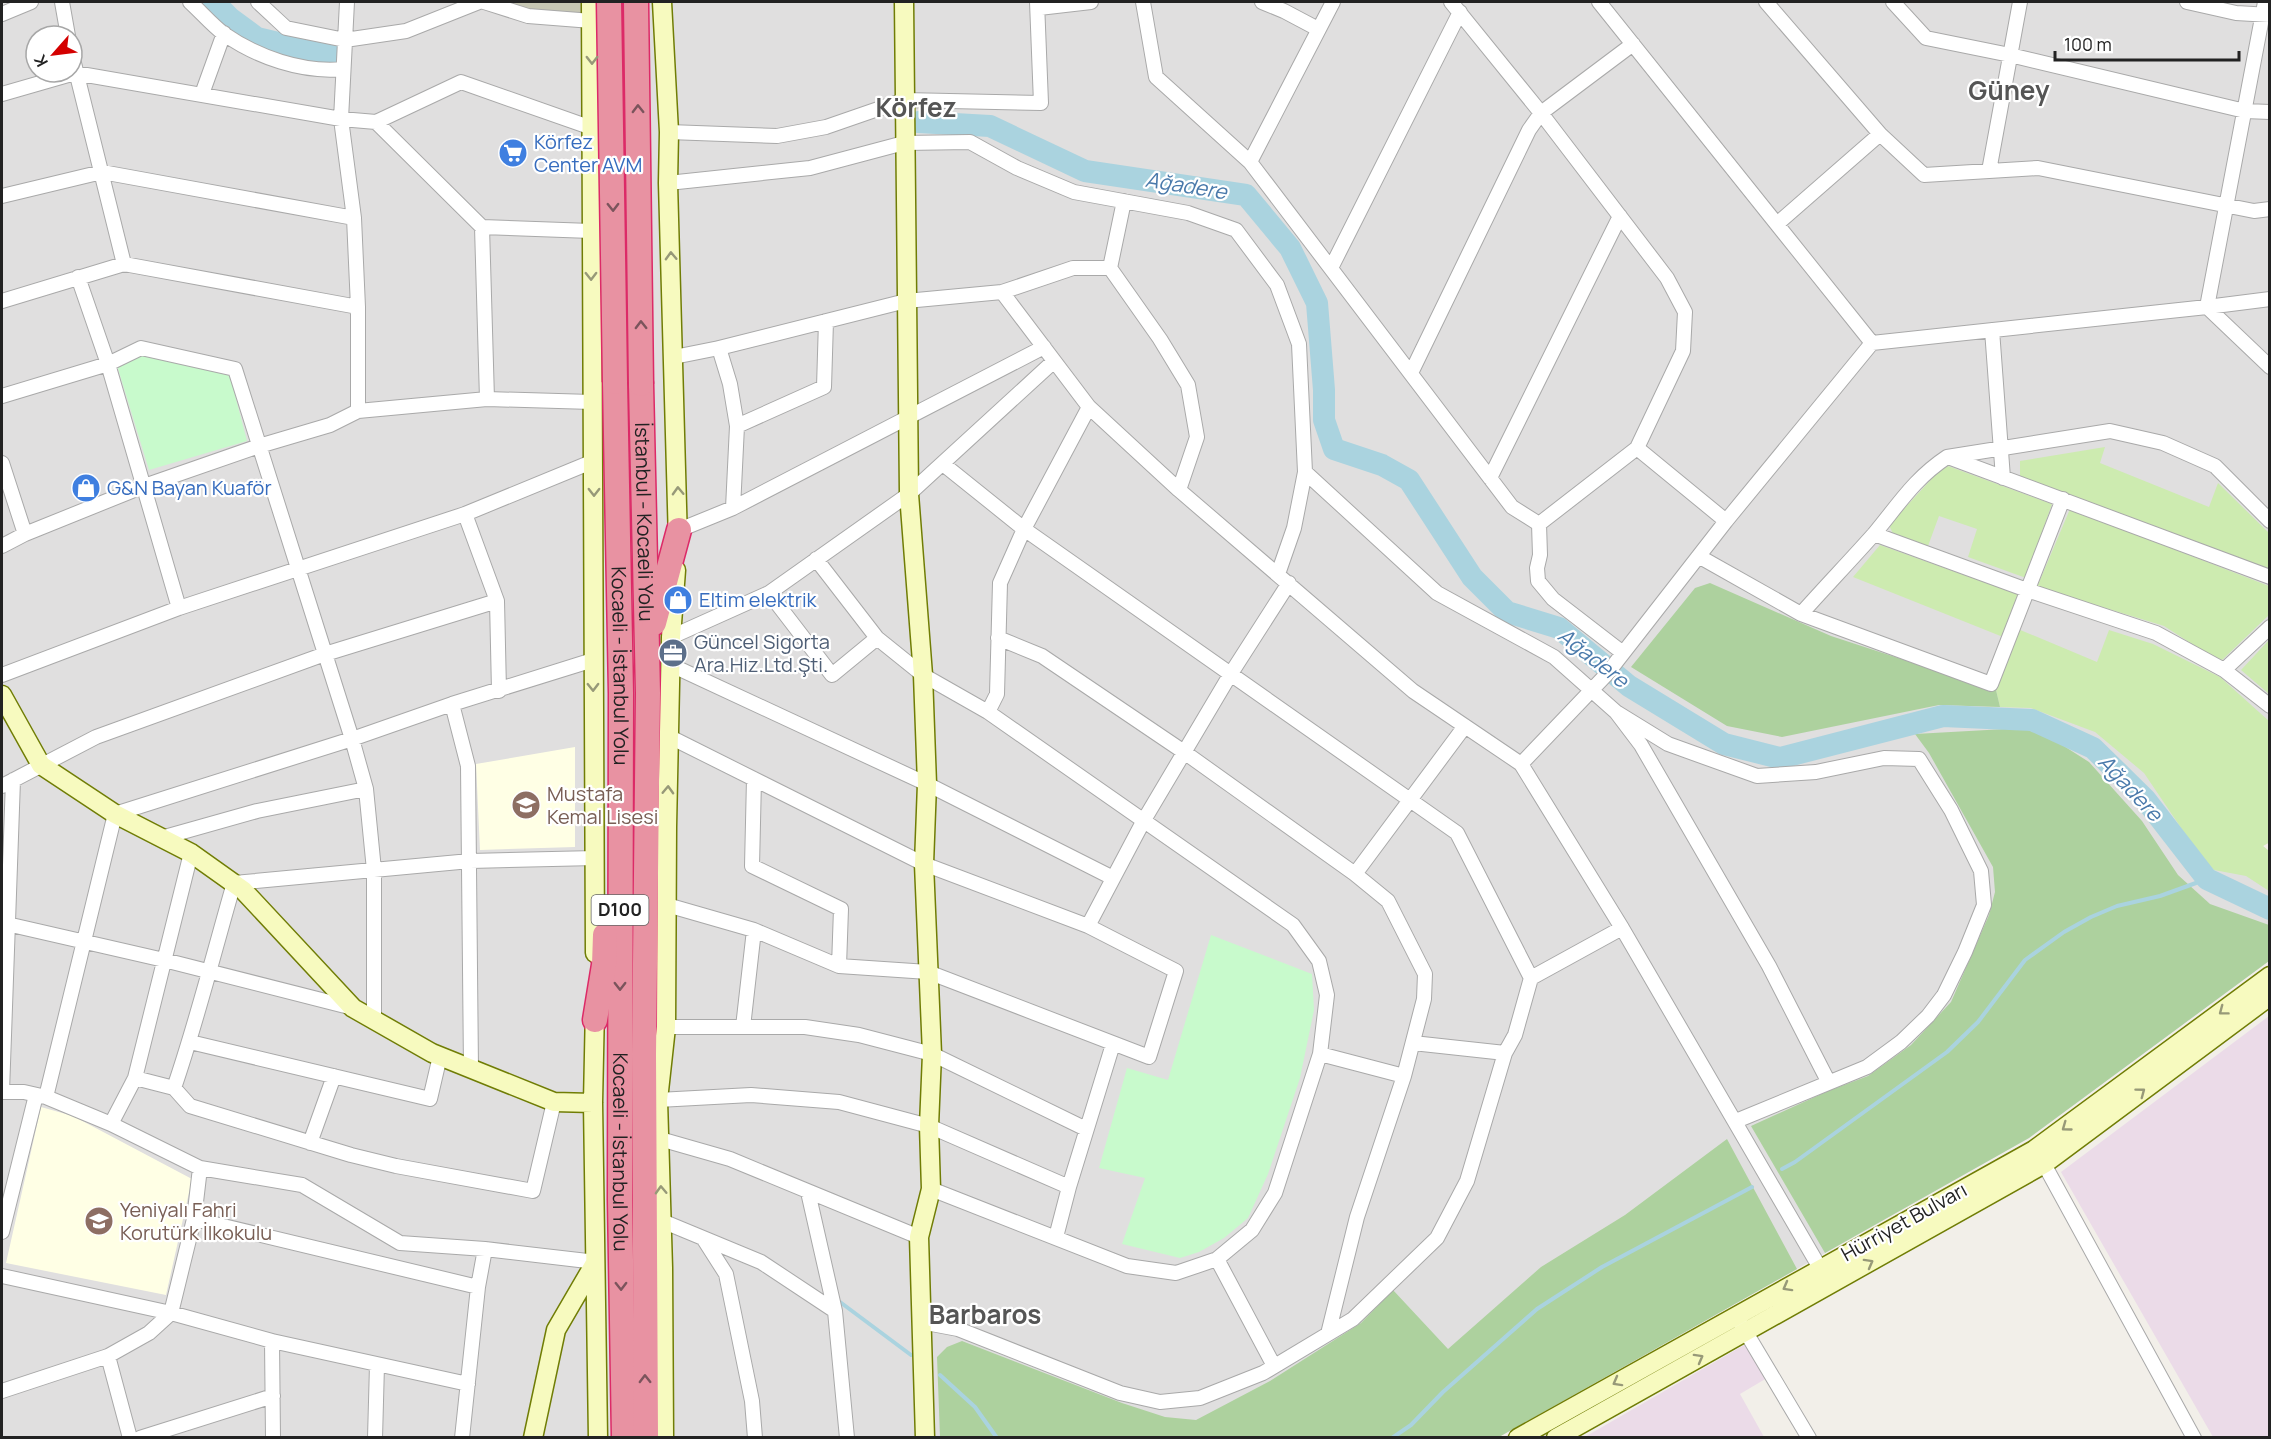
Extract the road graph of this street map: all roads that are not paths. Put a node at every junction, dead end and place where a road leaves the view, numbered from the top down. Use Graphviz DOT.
graph roads {
  1 [pos="31,2"];
  2 [pos="62,2"];
  3 [pos="190,2"];
  4 [pos="258,2"];
  5 [pos="347,2"];
  6 [pos="479,2"];
  7 [pos="484,2"];
  8 [pos="591,2"];
  9 [pos="609,2"];
  10 [pos="636,2"];
  11 [pos="903,2"];
  12 [pos="1091,2"];
  13 [pos="1143,2"];
  14 [pos="1262,2"];
  15 [pos="1333,2"];
  16 [pos="1599,2"];
  17 [pos="1766,2"];
  18 [pos="1893,2"];
  19 [pos="2020,2"];
  20 [pos="2187,2"];
  21 [pos="1038,5"];
  22 [pos="1284,6"];
  23 [pos="1455,7"];
  24 [pos="662,10"];
  25 [pos="2266,11"];
  26 [pos="2,14"];
  27 [pos="592,21"];
  28 [pos="66,24"];
  29 [pos="1318,29"];
  30 [pos="224,33"];
  31 [pos="345,40"];
  32 [pos="1634,44"];
  33 [pos="2010,55"];
  34 [pos="343,69"];
  35 [pos="84,74"];
  36 [pos="37,84"];
  37 [pos="78,84"];
  38 [pos="2,94"];
  39 [pos="202,94"];
  40 [pos="904,100"];
  41 [pos="2245,111"];
  42 [pos="2270,112"];
  43 [pos="1541,113"];
  44 [pos="341,119"];
  45 [pos="376,122"];
  46 [pos="592,128"];
  47 [pos="669,132"];
  48 [pos="1880,134"];
  49 [pos="904,143"];
  50 [pos="1250,162"];
  51 [pos="1989,171"];
  52 [pos="102,172"];
  53 [pos="668,183"];
  54 [pos="2,196"];
  55 [pos="1124,201"];
  56 [pos="2227,206"];
  57 [pos="2270,209"];
  58 [pos="1620,216"];
  59 [pos="354,218"];
  60 [pos="1777,224"];
  61 [pos="482,227"];
  62 [pos="591,231"];
  63 [pos="124,264"];
  64 [pos="1110,268"];
  65 [pos="1331,268"];
  66 [pos="78,277"];
  67 [pos="1002,292"];
  68 [pos="2270,299"];
  69 [pos="2,301"];
  70 [pos="906,301"];
  71 [pos="358,307"];
  72 [pos="2207,307"];
  73 [pos="826,321"];
  74 [pos="1992,330"];
  75 [pos="1872,343"];
  76 [pos="1044,347"];
  77 [pos="719,348"];
  78 [pos="674,357"];
  79 [pos="1053,362"];
  80 [pos="108,364"];
  81 [pos="2270,367"];
  82 [pos="1411,373"];
  83 [pos="2,396"];
  84 [pos="487,399"];
  85 [pos="592,402"];
  86 [pos="1089,407"];
  87 [pos="358,411"];
  88 [pos="908,419"];
  89 [pos="737,426"];
  90 [pos="259,446"];
  91 [pos="1637,448"];
  92 [pos="2002,448"];
  93 [pos="1947,457"];
  94 [pos="594,461"];
  95 [pos="2,463"];
  96 [pos="944,464"];
  97 [pos="1305,472"];
  98 [pos="1490,478"];
  99 [pos="2003,478"];
  100 [pos="144,486"];
  101 [pos="1179,490"];
  102 [pos="909,494"];
  103 [pos="2062,499"];
  104 [pos="733,508"];
  105 [pos="465,514"];
  106 [pos="1726,521"];
  107 [pos="2270,521"];
  108 [pos="1539,524"];
  109 [pos="1024,529"];
  110 [pos="679,530"];
  111 [pos="25,534"];
  112 [pos="1874,534"];
  113 [pos="2,546"];
  114 [pos="1700,557"];
  115 [pos="816,560"];
  116 [pos="298,569"];
  117 [pos="2270,578"];
  118 [pos="1283,579"];
  119 [pos="2027,590"];
  120 [pos="769,593"];
  121 [pos="497,601"];
  122 [pos="179,608"];
  123 [pos="1801,614"];
  124 [pos="2270,627"];
  125 [pos="671,637"];
  126 [pos="877,638"];
  127 [pos="998,638"];
  128 [pos="647,652"];
  129 [pos="325,654"];
  130 [pos="1621,656"];
  131 [pos="593,660"];
  132 [pos="671,665"];
  133 [pos="2224,670"];
  134 [pos="2,675"];
  135 [pos="922,675"];
  136 [pos="1230,675"];
  137 [pos="621,681"];
  138 [pos="1593,690"];
  139 [pos="499,691"];
  140 [pos="2,695"];
  141 [pos="452,704"];
  142 [pos="2270,706"];
  143 [pos="988,712"];
  144 [pos="1616,712"];
  145 [pos="1465,726"];
  146 [pos="670,737"];
  147 [pos="352,739"];
  148 [pos="1184,752"];
  149 [pos="647,758"];
  150 [pos="1521,764"];
  151 [pos="41,765"];
  152 [pos="754,779"];
  153 [pos="7,783"];
  154 [pos="927,784"];
  155 [pos="366,789"];
  156 [pos="1409,800"];
  157 [pos="115,814"];
  158 [pos="1144,820"];
  159 [pos="161,838"];
  160 [pos="191,853"];
  161 [pos="596,858"];
  162 [pos="470,861"];
  163 [pos="924,864"];
  164 [pos="374,870"];
  165 [pos="1355,874"];
  166 [pos="1113,878"];
  167 [pos="234,883"];
  168 [pos="667,905"];
  169 [pos="8,924"];
  170 [pos="1088,926"];
  171 [pos="1622,928"];
  172 [pos="753,930"];
  173 [pos="85,942"];
  174 [pos="164,960"];
  175 [pos="839,966"];
  176 [pos="208,972"];
  177 [pos="928,972"];
  178 [pos="2270,976"];
  179 [pos="1531,978"];
  180 [pos="2270,996"];
  181 [pos="353,1008"];
  182 [pos="374,1019"];
  183 [pos="595,1020"];
  184 [pos="666,1027"];
  185 [pos="743,1027"];
  186 [pos="190,1042"];
  187 [pos="1413,1043"];
  188 [pos="1113,1044"];
  189 [pos="1505,1053"];
  190 [pos="932,1054"];
  191 [pos="1320,1054"];
  192 [pos="440,1056"];
  193 [pos="471,1069"];
  194 [pos="334,1076"];
  195 [pos="1404,1076"];
  196 [pos="135,1077"];
  197 [pos="1828,1081"];
  198 [pos="174,1089"];
  199 [pos="2,1092"];
  200 [pos="41,1096"];
  201 [pos="658,1100"];
  202 [pos="554,1102"];
  203 [pos="593,1103"];
  204 [pos="1736,1121"];
  205 [pos="111,1124"];
  206 [pos="929,1126"];
  207 [pos="1086,1129"];
  208 [pos="660,1139"];
  209 [pos="310,1143"];
  210 [pos="2044,1164"];
  211 [pos="200,1168"];
  212 [pos="1069,1186"];
  213 [pos="931,1189"];
  214 [pos="808,1192"];
  215 [pos="194,1219"];
  216 [pos="662,1221"];
  217 [pos="2,1232"];
  218 [pos="919,1237"];
  219 [pos="1056,1237"];
  220 [pos="703,1238"];
  221 [pos="485,1249"];
  222 [pos="1217,1259"];
  223 [pos="596,1262"];
  224 [pos="1820,1268"];
  225 [pos="2,1276"];
  226 [pos="478,1287"];
  227 [pos="835,1311"];
  228 [pos="171,1312"];
  229 [pos="1735,1316"];
  230 [pos="921,1322"];
  231 [pos="1747,1331"];
  232 [pos="1328,1334"];
  233 [pos="272,1341"];
  234 [pos="108,1356"];
  235 [pos="377,1365"];
  236 [pos="1274,1366"];
  237 [pos="468,1384"];
  238 [pos="2,1391"];
  239 [pos="273,1396"];
  240 [pos="130,1437"];
  241 [pos="140,1437"];
  242 [pos="273,1437"];
  243 [pos="375,1437"];
  244 [pos="462,1437"];
  245 [pos="533,1437"];
  246 [pos="598,1437"];
  247 [pos="624,1437"];
  248 [pos="646,1437"];
  249 [pos="664,1437"];
  250 [pos="755,1437"];
  251 [pos="847,1437"];
  252 [pos="925,1437"];
  253 [pos="1518,1437"];
  254 [pos="1556,1437"];
  255 [pos="1809,1437"];
  256 [pos="2194,1437"];
  1 -- 26 [label="street"];
  2 -- 28 [label="street"];
  3 -- 30 [label="street"];
  4 -- 31 [label="street"];
  5 -- 31 [label="street"];
  6 -- 31 [label="street"];
  7 -- 27 [label="street"];
  8 -- 27 [label="main road"];
  9 -- 137 [label="highway, Kocaeli - İstanbul Yolu / D100, one-way, bridge"];
  128 -- 10 [label="highway, İstanbul - Kocaeli Yolu / D100, one-way, bridge"];
  11 -- 40 [label="main road"];
  12 -- 21 [label="street"];
  13 -- 50 [label="street"];
  14 -- 22 [label="street"];
  15 -- 29 [label="street"];
  16 -- 32 [label="street"];
  17 -- 48 [label="street"];
  18 -- 33 [label="street"];
  19 -- 33 [label="street"];
  20 -- 25 [label="street"];
  21 -- 40 [label="street"];
  22 -- 29 [label="street"];
  23 -- 43 [label="street"];
  23 -- 65 [label="street"];
  24 -- 27 [label="main road"];
  24 -- 47 [label="main road"];
  25 -- 41 [label="street"];
  27 -- 46 [label="main road, one-way"];
  29 -- 50 [label="street"];
  30 -- 34 [label="street"];
  30 -- 39 [label="street"];
  31 -- 34 [label="street"];
  32 -- 43 [label="street"];
  32 -- 60 [label="street"];
  33 -- 41 [label="street"];
  33 -- 51 [label="street"];
  34 -- 44 [label="street"];
  35 -- 39 [label="street"];
  36 -- 38 [label="street"];
  37 -- 52 [label="street"];
  39 -- 44 [label="street"];
  40 -- 47 [label="street"];
  40 -- 49 [label="main road"];
  41 -- 42 [label="street"];
  41 -- 56 [label="street"];
  43 -- 58 [label="street"];
  43 -- 82 [label="street"];
  44 -- 45 [label="street"];
  44 -- 59 [label="street"];
  45 -- 46 [label="street"];
  45 -- 61 [label="street"];
  46 -- 62 [label="main road"];
  47 -- 53 [label="main road"];
  48 -- 51 [label="street"];
  48 -- 60 [label="street"];
  49 -- 53 [label="street"];
  49 -- 55 [label="street"];
  49 -- 70 [label="main road"];
  50 -- 65 [label="street"];
  51 -- 56 [label="street"];
  52 -- 54 [label="street"];
  52 -- 59 [label="street"];
  52 -- 63 [label="street"];
  78 -- 53 [label="main road, one-way"];
  55 -- 64 [label="street"];
  55 -- 97 [label="street"];
  56 -- 57 [label="street"];
  56 -- 72 [label="street"];
  58 -- 91 [label="street"];
  58 -- 98 [label="street"];
  59 -- 71 [label="street"];
  60 -- 75 [label="street"];
  61 -- 62 [label="street"];
  61 -- 84 [label="street"];
  62 -- 85 [label="main road, one-way"];
  63 -- 66 [label="street"];
  63 -- 71 [label="street"];
  64 -- 67 [label="street"];
  64 -- 101 [label="street"];
  65 -- 82 [label="street"];
  66 -- 69 [label="street"];
  66 -- 80 [label="street"];
  67 -- 70 [label="street"];
  67 -- 76 [label="street"];
  68 -- 72 [label="street"];
  70 -- 73 [label="street"];
  70 -- 88 [label="main road"];
  71 -- 87 [label="street"];
  72 -- 74 [label="street"];
  72 -- 81 [label="street"];
  73 -- 77 [label="street"];
  73 -- 89 [label="street"];
  74 -- 75 [label="street"];
  74 -- 92 [label="street"];
  75 -- 106 [label="street"];
  76 -- 79 [label="street"];
  76 -- 88 [label="street"];
  77 -- 78 [label="street"];
  77 -- 89 [label="street"];
  110 -- 78 [label="main road, one-way"];
  79 -- 86 [label="street"];
  79 -- 96 [label="street"];
  80 -- 83 [label="street"];
  80 -- 90 [label="street"];
  80 -- 100 [label="street"];
  82 -- 98 [label="street"];
  84 -- 85 [label="street"];
  84 -- 87 [label="street"];
  85 -- 94 [label="main road"];
  86 -- 101 [label="street"];
  86 -- 109 [label="street"];
  87 -- 90 [label="street"];
  88 -- 102 [label="main road"];
  88 -- 104 [label="street"];
  89 -- 104 [label="street"];
  90 -- 100 [label="street"];
  90 -- 116 [label="street"];
  91 -- 106 [label="street"];
  91 -- 108 [label="street"];
  92 -- 93 [label="street"];
  92 -- 99 [label="street"];
  92 -- 107 [label="street"];
  93 -- 99 [label="street"];
  93 -- 112 [label="street"];
  94 -- 105 [label="street"];
  94 -- 131 [label="main road, one-way"];
  95 -- 111 [label="street"];
  96 -- 102 [label="street"];
  96 -- 109 [label="street"];
  97 -- 118 [label="street"];
  97 -- 138 [label="street"];
  98 -- 108 [label="street"];
  99 -- 103 [label="street"];
  100 -- 111 [label="street"];
  100 -- 122 [label="street"];
  101 -- 118 [label="street"];
  102 -- 115 [label="street"];
  102 -- 135 [label="main road"];
  103 -- 117 [label="street"];
  103 -- 119 [label="street"];
  104 -- 110 [label="street"];
  105 -- 116 [label="street"];
  105 -- 121 [label="street"];
  106 -- 114 [label="street"];
  108 -- 130 [label="street"];
  109 -- 127 [label="street"];
  109 -- 136 [label="street"];
  110 -- 125 [label="main road"];
  110 -- 128 [label="highway"];
  111 -- 113 [label="street"];
  112 -- 119 [label="street"];
  112 -- 123 [label="street"];
  114 -- 123 [label="street"];
  114 -- 130 [label="street"];
  115 -- 120 [label="street"];
  115 -- 126 [label="street"];
  116 -- 122 [label="street"];
  116 -- 129 [label="street"];
  118 -- 136 [label="street"];
  118 -- 145 [label="street"];
  119 -- 123 [label="street"];
  119 -- 133 [label="street"];
  120 -- 125 [label="street"];
  120 -- 126 [label="street"];
  121 -- 129 [label="street"];
  121 -- 139 [label="street"];
  122 -- 134 [label="street"];
  124 -- 133 [label="street"];
  125 -- 132 [label="main road"];
  126 -- 135 [label="street"];
  127 -- 143 [label="street"];
  127 -- 148 [label="street"];
  128 -- 149 [label="highway, İstanbul - Kocaeli Yolu / D100"];
  129 -- 147 [label="street"];
  129 -- 151 [label="street"];
  130 -- 138 [label="street"];
  131 -- 139 [label="street"];
  131 -- 161 [label="main road, one-way"];
  132 -- 146 [label="main road"];
  132 -- 154 [label="street"];
  133 -- 142 [label="street"];
  135 -- 143 [label="street"];
  135 -- 154 [label="main road"];
  136 -- 148 [label="street"];
  136 -- 156 [label="street"];
  137 -- 183 [label="highway"];
  137 -- 247 [label="highway, Kocaeli - İstanbul Yolu / D100, one-way"];
  138 -- 144 [label="street"];
  138 -- 150 [label="street"];
  139 -- 141 [label="street"];
  140 -- 151 [label="main road"];
  141 -- 147 [label="street"];
  141 -- 162 [label="street"];
  143 -- 158 [label="street"];
  144 -- 197 [label="street"];
  144 -- 197 [label="street"];
  145 -- 150 [label="street"];
  145 -- 156 [label="street"];
  146 -- 152 [label="street"];
  168 -- 146 [label="main road, one-way"];
  147 -- 155 [label="street"];
  147 -- 157 [label="street"];
  148 -- 158 [label="street"];
  148 -- 165 [label="street"];
  149 -- 201 [label="highway"];
  248 -- 149 [label="highway, İstanbul - Kocaeli Yolu / D100, one-way"];
  150 -- 171 [label="street"];
  151 -- 153 [label="street"];
  151 -- 157 [label="main road"];
  152 -- 163 [label="street"];
  152 -- 175 [label="street"];
  153 -- 169 [label="street"];
  154 -- 163 [label="main road"];
  154 -- 166 [label="street"];
  155 -- 159 [label="street"];
  155 -- 164 [label="street"];
  156 -- 165 [label="street"];
  156 -- 179 [label="street"];
  157 -- 159 [label="main road"];
  157 -- 173 [label="street"];
  158 -- 166 [label="street"];
  158 -- 191 [label="street"];
  159 -- 160 [label="main road"];
  160 -- 167 [label="main road"];
  160 -- 174 [label="street"];
  161 -- 162 [label="street"];
  161 -- 183 [label="main road"];
  162 -- 164 [label="street"];
  162 -- 193 [label="street"];
  163 -- 170 [label="street"];
  163 -- 177 [label="main road"];
  164 -- 167 [label="street"];
  164 -- 182 [label="street"];
  165 -- 187 [label="street"];
  166 -- 170 [label="street"];
  167 -- 176 [label="street"];
  167 -- 181 [label="main road"];
  168 -- 172 [label="street"];
  168 -- 184 [label="main road"];
  169 -- 173 [label="street"];
  169 -- 199 [label="street"];
  170 -- 188 [label="street"];
  171 -- 179 [label="street"];
  171 -- 204 [label="street"];
  172 -- 175 [label="street"];
  172 -- 185 [label="street"];
  173 -- 174 [label="street"];
  173 -- 200 [label="street"];
  174 -- 176 [label="street"];
  174 -- 196 [label="street"];
  175 -- 177 [label="street"];
  176 -- 181 [label="street"];
  176 -- 186 [label="street"];
  177 -- 188 [label="street"];
  177 -- 190 [label="main road"];
  178 -- 224 [label="main road, Hürriyet Bulvarı, one-way"];
  179 -- 189 [label="street"];
  210 -- 180 [label="main road, Hürriyet Bulvarı, one-way"];
  181 -- 182 [label="main road"];
  182 -- 192 [label="main road"];
  183 -- 203 [label="main road"];
  184 -- 185 [label="street"];
  184 -- 201 [label="main road"];
  185 -- 190 [label="street"];
  186 -- 194 [label="street"];
  186 -- 198 [label="street"];
  187 -- 189 [label="street"];
  187 -- 195 [label="street"];
  188 -- 207 [label="street"];
  189 -- 232 [label="street"];
  190 -- 206 [label="main road"];
  190 -- 207 [label="street"];
  191 -- 195 [label="street"];
  191 -- 222 [label="street"];
  192 -- 193 [label="main road"];
  192 -- 194 [label="street"];
  193 -- 202 [label="main road"];
  194 -- 209 [label="street"];
  195 -- 232 [label="street"];
  196 -- 198 [label="street"];
  196 -- 205 [label="street"];
  197 -- 204 [label="street"];
  198 -- 209 [label="street"];
  199 -- 200 [label="street"];
  200 -- 205 [label="street"];
  200 -- 217 [label="street"];
  201 -- 206 [label="street"];
  201 -- 208 [label="main road"];
  202 -- 203 [label="main road"];
  202 -- 209 [label="street"];
  203 -- 223 [label="main road"];
  204 -- 224 [label="street"];
  205 -- 211 [label="street"];
  206 -- 212 [label="street"];
  206 -- 213 [label="main road"];
  207 -- 212 [label="street"];
  208 -- 214 [label="street"];
  216 -- 208 [label="main road, one-way"];
  231 -- 210 [label="main road, Hürriyet Bulvarı, one-way"];
  210 -- 256 [label="street"];
  211 -- 215 [label="street"];
  211 -- 221 [label="street"];
  212 -- 219 [label="street"];
  213 -- 218 [label="main road"];
  213 -- 219 [label="street"];
  214 -- 218 [label="street"];
  214 -- 227 [label="street"];
  215 -- 226 [label="street"];
  215 -- 228 [label="street"];
  216 -- 220 [label="street"];
  216 -- 249 [label="main road"];
  218 -- 230 [label="main road"];
  219 -- 222 [label="street"];
  220 -- 227 [label="street"];
  220 -- 250 [label="street"];
  221 -- 223 [label="street"];
  221 -- 226 [label="street"];
  222 -- 236 [label="street"];
  223 -- 245 [label="main road"];
  223 -- 246 [label="main road"];
  224 -- 229 [label="main road, Hürriyet Bulvarı, one-way"];
  225 -- 228 [label="street"];
  226 -- 237 [label="street"];
  227 -- 251 [label="street"];
  228 -- 233 [label="street"];
  228 -- 234 [label="street"];
  229 -- 231 [label="street"];
  229 -- 253 [label="main road, Hürriyet Bulvarı, one-way"];
  230 -- 236 [label="street"];
  230 -- 252 [label="main road"];
  254 -- 231 [label="main road, Hürriyet Bulvarı, one-way"];
  231 -- 255 [label="street"];
  232 -- 236 [label="street"];
  233 -- 235 [label="street"];
  233 -- 239 [label="street"];
  234 -- 238 [label="street"];
  234 -- 240 [label="street"];
  235 -- 237 [label="street"];
  235 -- 243 [label="street"];
  237 -- 244 [label="street"];
  239 -- 241 [label="street"];
  239 -- 242 [label="street"];
}
